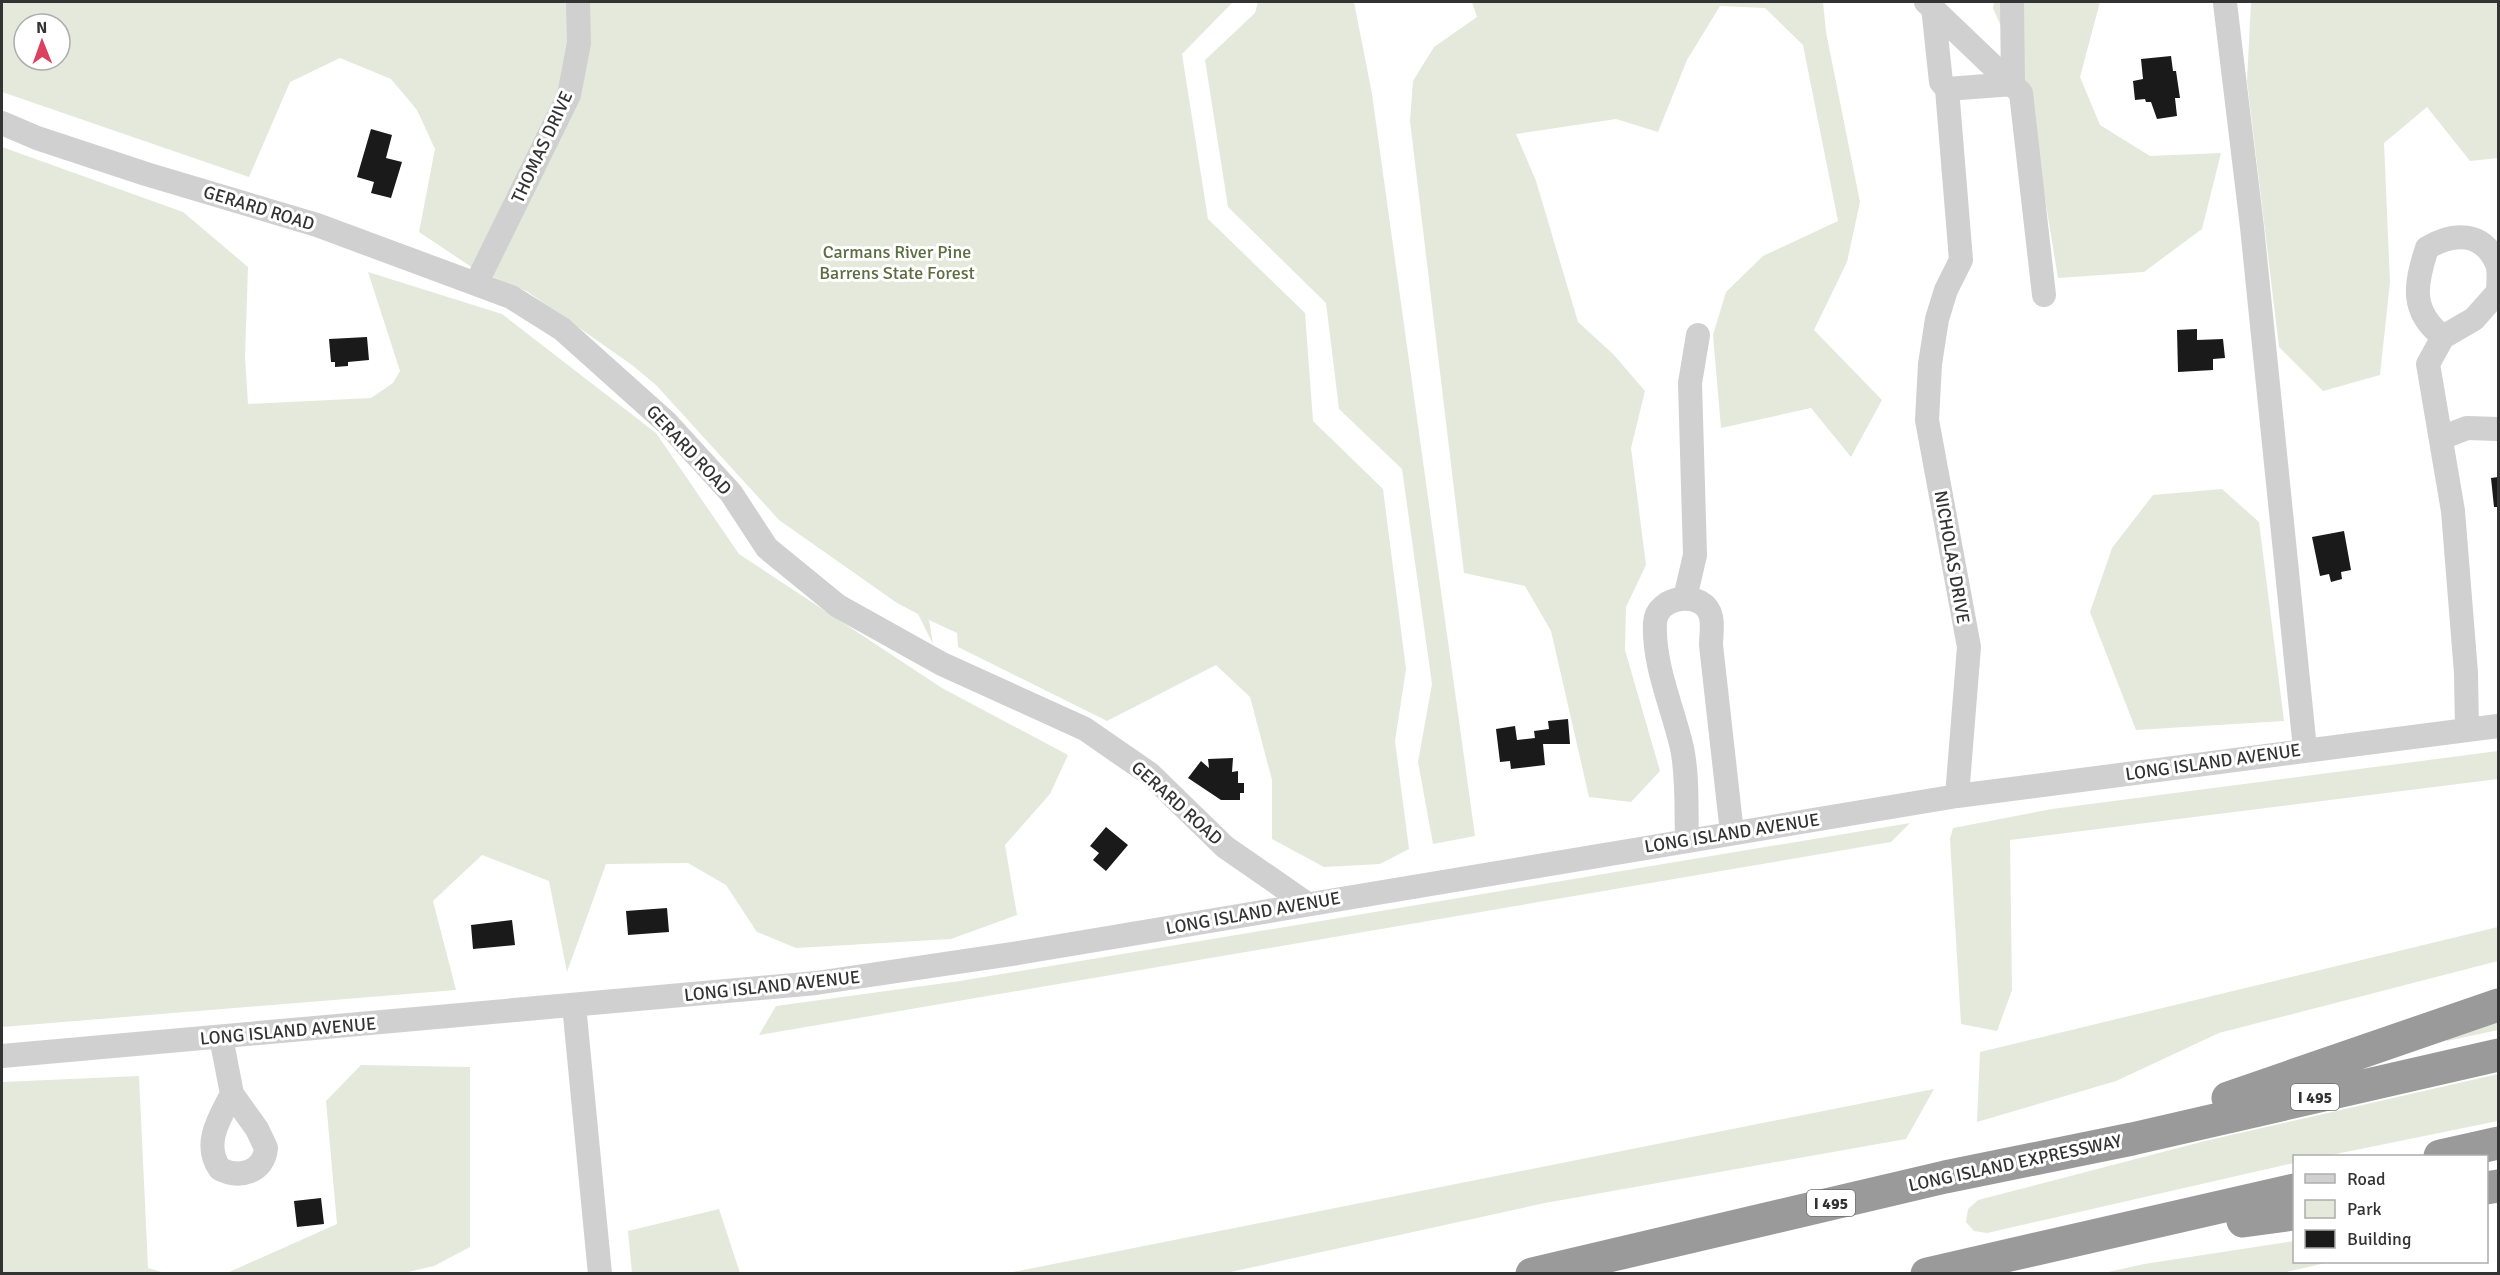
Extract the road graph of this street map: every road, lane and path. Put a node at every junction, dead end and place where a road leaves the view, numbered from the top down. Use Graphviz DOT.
graph roads {
  1 [pos="578,2"];
  2 [pos="2012,2"];
  3 [pos="2225,3"];
  4 [pos="1929,4"];
  5 [pos="2013,84"];
  6 [pos="1947,88"];
  7 [pos="2,123"];
  8 [pos="476,284"];
  9 [pos="2044,295"];
  10 [pos="1698,335"];
  11 [pos="2443,337"];
  12 [pos="2499,429"];
  13 [pos="2441,438"];
  14 [pos="1685,598"];
  15 [pos="2499,726"];
  16 [pos="2467,730"];
  17 [pos="2305,749"];
  18 [pos="1957,796"];
  19 [pos="1732,833"];
  20 [pos="1687,840"];
  21 [pos="1306,903"];
  22 [pos="574,1005"];
  23 [pos="2499,1005"];
  24 [pos="221,1037"];
  25 [pos="2499,1055"];
  26 [pos="2,1056"];
  27 [pos="232,1094"];
  28 [pos="2132,1139"];
  29 [pos="2499,1143"];
  30 [pos="2445,1155"];
  31 [pos="2293,1190"];
  32 [pos="2293,1214"];
  33 [pos="1963,1266"];
  34 [pos="600,1274"];
  35 [pos="1532,1274"];
  36 [pos="1927,1274"];
  1 -- 8 [label="street, THOMAS DRIVE"];
  2 -- 5 [label="street"];
  3 -- 17 [label="street"];
  4 -- 5 [label="street"];
  4 -- 6 [label="street, NICHOLAS DRIVE"];
  5 -- 6 [label="street"];
  5 -- 9 [label="street"];
  6 -- 18 [label="street, NICHOLAS DRIVE"];
  7 -- 8 [label="street, GERARD ROAD"];
  8 -- 21 [label="street, GERARD ROAD"];
  10 -- 14 [label="street"];
  11 -- 13 [label="street"];
  12 -- 13 [label="street"];
  13 -- 16 [label="street"];
  14 -- 19 [label="street"];
  14 -- 20 [label="street"];
  15 -- 16 [label="street, LONG ISLAND AVENUE"];
  16 -- 17 [label="street, LONG ISLAND AVENUE"];
  17 -- 18 [label="street, LONG ISLAND AVENUE"];
  18 -- 19 [label="street, LONG ISLAND AVENUE"];
  19 -- 20 [label="street, LONG ISLAND AVENUE"];
  20 -- 21 [label="street, LONG ISLAND AVENUE"];
  21 -- 22 [label="street, LONG ISLAND AVENUE"];
  22 -- 24 [label="street, LONG ISLAND AVENUE"];
  22 -- 34 [label="street"];
  23 -- 28 [label="highway"];
  24 -- 26 [label="street, LONG ISLAND AVENUE"];
  24 -- 27 [label="street"];
  25 -- 28 [label="highway, LONG ISLAND EXPRESSWAY / I 495"];
  28 -- 35 [label="highway, LONG ISLAND EXPRESSWAY / I 495"];
  29 -- 30 [label="highway"];
  31 -- 33 [label="highway"];
  32 -- 33 [label="highway"];
  33 -- 36 [label="highway"];
}
